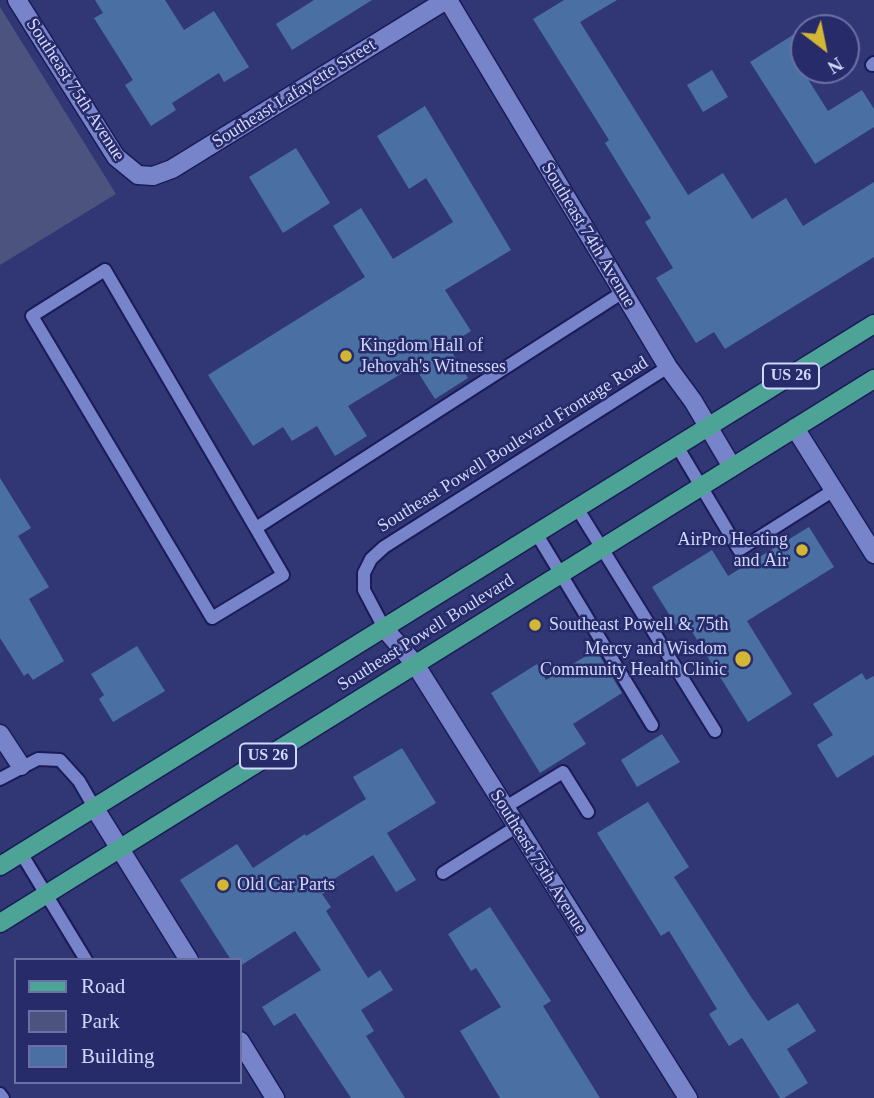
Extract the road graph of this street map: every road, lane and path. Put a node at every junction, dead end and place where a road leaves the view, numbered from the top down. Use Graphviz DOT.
graph roads {
  1 [pos="17,0"];
  2 [pos="447,0"];
  3 [pos="138,175"];
  4 [pos="623,292"];
  5 [pos="874,324"];
  6 [pos="668,367"];
  7 [pos="874,379"];
  8 [pos="708,427"];
  9 [pos="795,428"];
  10 [pos="677,446"];
  11 [pos="732,467"];
  12 [pos="701,486"];
  13 [pos="834,489"];
  14 [pos="577,508"];
  15 [pos="256,528"];
  16 [pos="536,533"];
  17 [pos="602,548"];
  18 [pos="874,554"];
  19 [pos="561,574"];
  20 [pos="384,628"];
  21 [pos="415,664"];
  22 [pos="652,724"];
  23 [pos="715,731"];
  24 [pos="0,734"];
  25 [pos="21,766"];
  26 [pos="0,779"];
  27 [pos="94,807"];
  28 [pos="504,808"];
  29 [pos="588,812"];
  30 [pos="516,827"];
  31 [pos="120,848"];
  32 [pos="20,853"];
  33 [pos="0,866"];
  34 [pos="443,873"];
  35 [pos="46,894"];
  36 [pos="0,923"];
  37 [pos="85,958"];
  38 [pos="188,958"];
  39 [pos="242,1044"];
  40 [pos="275,1098"];
  41 [pos="688,1098"];
  1 -- 3 [label="street, Southeast 75th Avenue"];
  2 -- 3 [label="street, Southeast Lafayette Street"];
  2 -- 4 [label="street, Southeast 74th Avenue"];
  4 -- 6 [label="street, Southeast 74th Avenue"];
  4 -- 15 [label="lane"];
  5 -- 8 [label="main road, Southeast Powell Boulevard / US 26"];
  6 -- 8 [label="street, Southeast 74th Avenue"];
  6 -- 20 [label="lane, Southeast Powell Boulevard Frontage Road"];
  7 -- 9 [label="main road, Southeast Powell Boulevard / US 26"];
  8 -- 10 [label="main road, Southeast Powell Boulevard / US 26"];
  8 -- 11 [label="street, Southeast 74th Avenue"];
  9 -- 11 [label="main road, Southeast Powell Boulevard / US 26"];
  9 -- 13 [label="street"];
  10 -- 12 [label="lane"];
  10 -- 14 [label="main road, Southeast Powell Boulevard / US 26"];
  11 -- 12 [label="main road, Southeast Powell Boulevard / US 26"];
  12 -- 13 [label="lane"];
  12 -- 17 [label="main road, Southeast Powell Boulevard / US 26"];
  13 -- 18 [label="street"];
  14 -- 16 [label="main road, Southeast Powell Boulevard / US 26"];
  14 -- 17 [label="lane"];
  15 -- 15 [label="lane"];
  16 -- 19 [label="lane"];
  16 -- 20 [label="main road, Southeast Powell Boulevard / US 26"];
  17 -- 19 [label="main road, Southeast Powell Boulevard / US 26"];
  17 -- 23 [label="lane"];
  19 -- 21 [label="main road, Southeast Powell Boulevard / US 26"];
  19 -- 22 [label="lane"];
  20 -- 21 [label="street, Southeast 75th Avenue"];
  20 -- 27 [label="main road, Southeast Powell Boulevard / US 26"];
  21 -- 28 [label="street, Southeast 75th Avenue"];
  21 -- 31 [label="main road, Southeast Powell Boulevard / US 26"];
  24 -- 25 [label="street"];
  25 -- 26 [label="lane"];
  25 -- 27 [label="lane"];
  27 -- 31 [label="street"];
  27 -- 32 [label="main road, Southeast Powell Boulevard / US 26"];
  28 -- 29 [label="lane"];
  28 -- 30 [label="street, Southeast 75th Avenue"];
  30 -- 34 [label="lane"];
  30 -- 41 [label="street, Southeast 75th Avenue"];
  31 -- 35 [label="main road, Southeast Powell Boulevard / US 26"];
  31 -- 38 [label="street"];
  32 -- 33 [label="main road, Southeast Powell Boulevard / US 26"];
  32 -- 35 [label="lane"];
  35 -- 36 [label="main road, Southeast Powell Boulevard / US 26"];
  35 -- 37 [label="lane"];
  39 -- 40 [label="street"];
}
